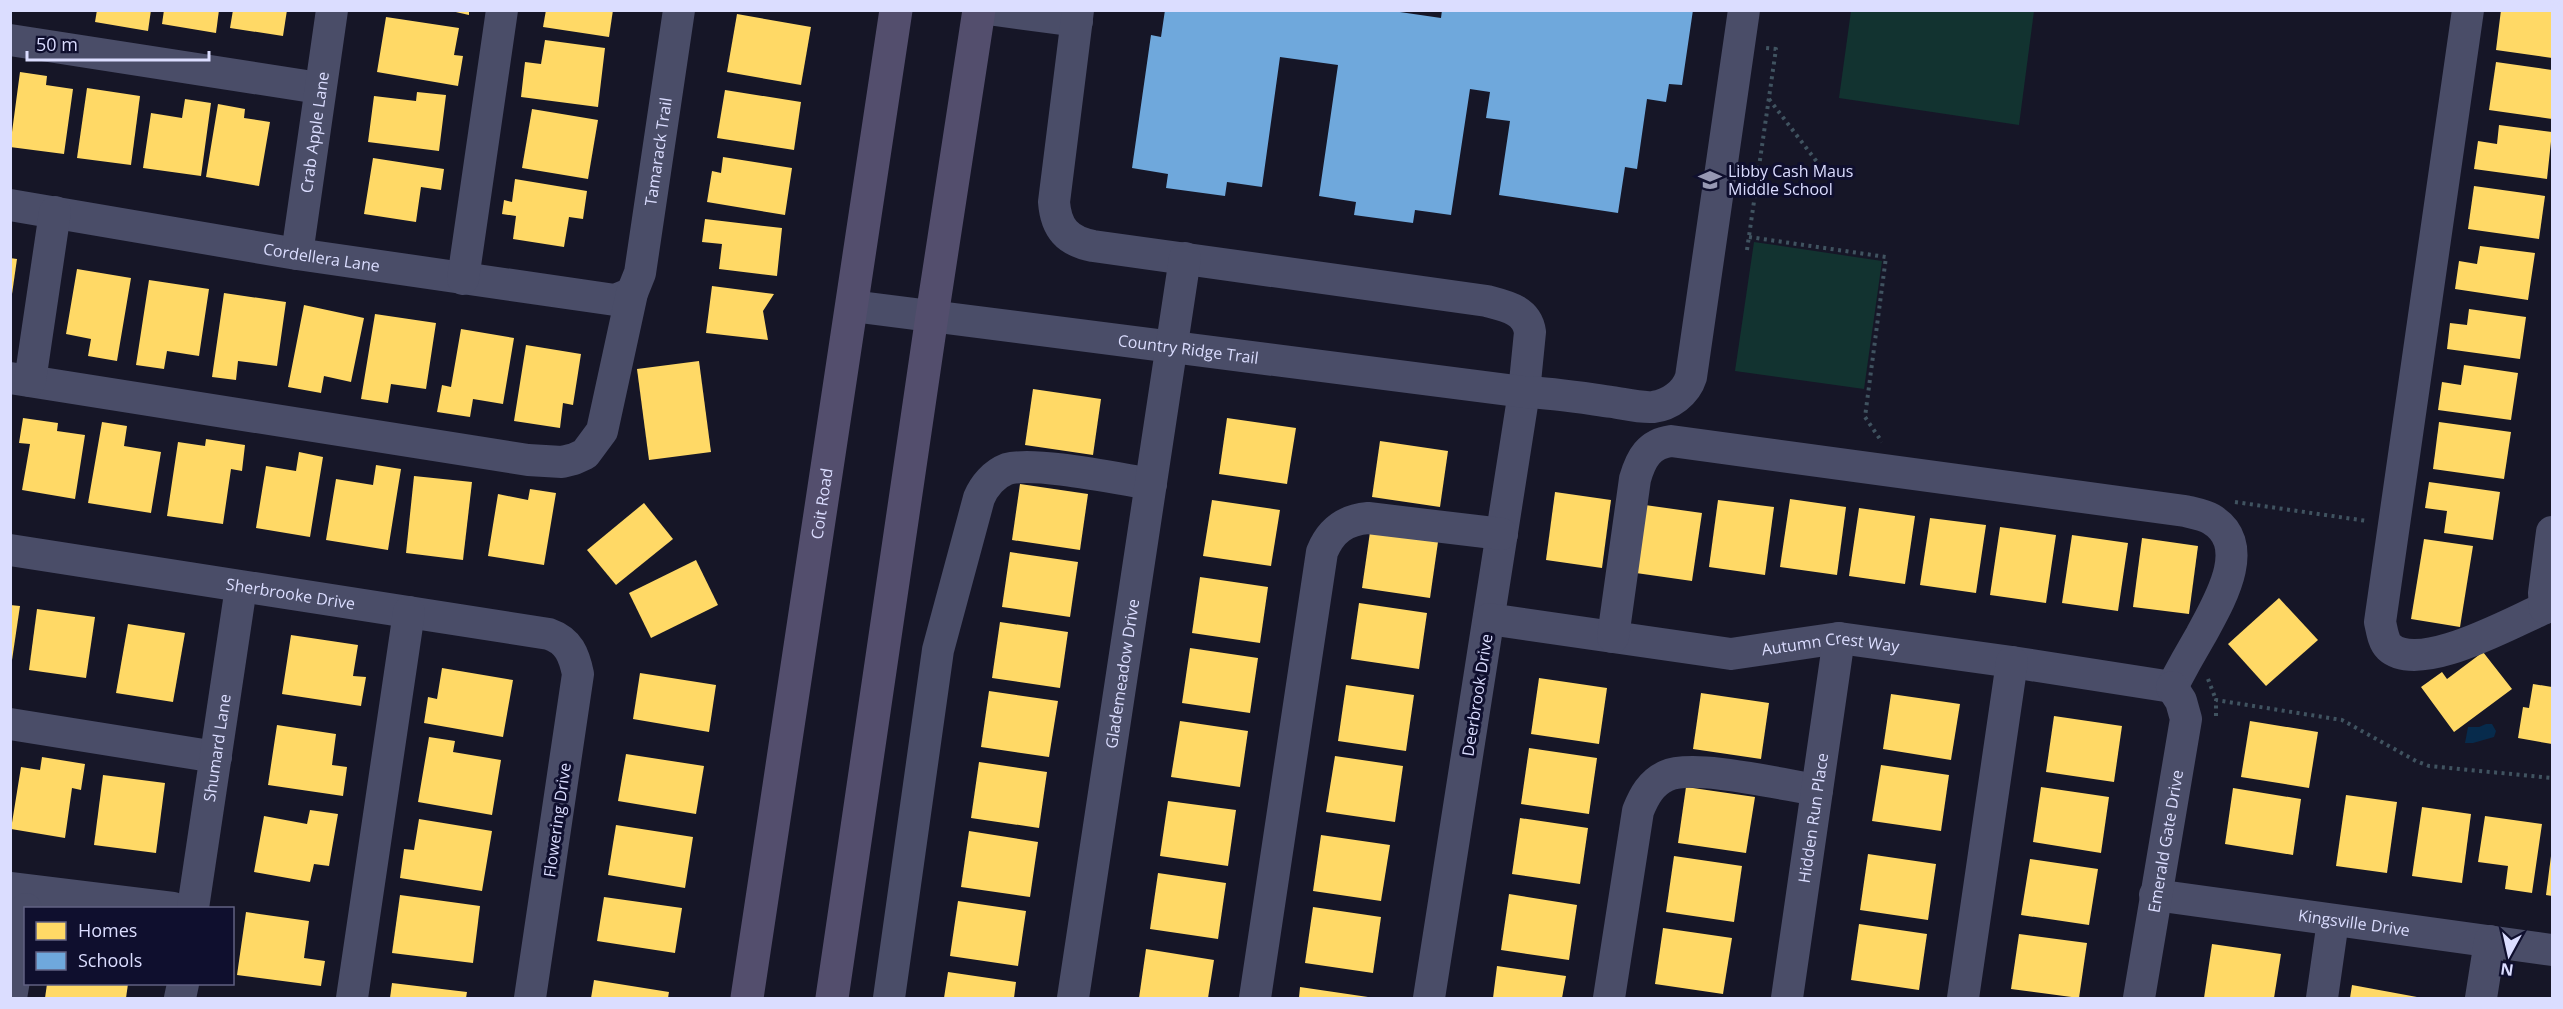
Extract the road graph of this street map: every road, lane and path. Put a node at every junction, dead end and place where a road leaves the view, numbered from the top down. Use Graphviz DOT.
graph roads {
  1 [pos="333,10"];
  2 [pos="502,10"];
  3 [pos="678,10"];
  4 [pos="896,10"];
  5 [pos="979,10"];
  6 [pos="995,10"];
  7 [pos="1744,10"];
  8 [pos="2468,10"];
  9 [pos="1078,16"];
  10 [pos="10,40"];
  11 [pos="1776,50"];
  12 [pos="320,88"];
  13 [pos="1769,99"];
  14 [pos="1817,162"];
  15 [pos="10,205"];
  16 [pos="56,212"];
  17 [pos="1749,237"];
  18 [pos="1747,250"];
  19 [pos="297,254"];
  20 [pos="1185,258"];
  21 [pos="463,279"];
  22 [pos="632,292"];
  23 [pos="852,306"];
  24 [pos="932,316"];
  25 [pos="1172,347"];
  26 [pos="20,380"];
  27 [pos="1524,392"];
  28 [pos="1884,444"];
  29 [pos="1151,484"];
  30 [pos="2230,501"];
  31 [pos="2394,525"];
  32 [pos="2553,532"];
  33 [pos="1502,534"];
  34 [pos="10,550"];
  35 [pos="240,587"];
  36 [pos="2549,611"];
  37 [pos="409,612"];
  38 [pos="1489,619"];
  39 [pos="1613,637"];
  40 [pos="1839,638"];
  41 [pos="566,643"];
  42 [pos="2012,662"];
  43 [pos="2172,687"];
  44 [pos="2216,716"];
  45 [pos="10,724"];
  46 [pos="216,757"];
  47 [pos="2553,778"];
  48 [pos="1817,790"];
  49 [pos="2155,895"];
  50 [pos="23,899"];
  51 [pos="143,907"];
  52 [pos="193,907"];
  53 [pos="2333,921"];
  54 [pos="2490,941"];
  55 [pos="2553,950"];
  56 [pos="11,999"];
  57 [pos="352,999"];
  58 [pos="530,999"];
  59 [pos="747,999"];
  60 [pos="832,999"];
  61 [pos="889,999"];
  62 [pos="1073,999"];
  63 [pos="1255,999"];
  64 [pos="1429,999"];
  65 [pos="1609,999"];
  66 [pos="1787,999"];
  67 [pos="1963,999"];
  68 [pos="2139,999"];
  69 [pos="2322,999"];
  70 [pos="2481,999"];
  1 -- 12 [label="street, Crab Apple Lane"];
  2 -- 21 [label="street"];
  3 -- 22 [label="street, Tamarack Trail"];
  4 -- 23 [label="main road, Coit Road"];
  5 -- 24 [label="main road"];
  6 -- 9 [label="street"];
  7 -- 27 [label="street, Country Ridge Trail"];
  8 -- 31 [label="street"];
  9 -- 20 [label="street"];
  10 -- 12 [label="street"];
  11 -- 13 [label="path"];
  12 -- 19 [label="street, Crab Apple Lane"];
  13 -- 14 [label="path"];
  13 -- 17 [label="path"];
  15 -- 16 [label="street, Cordellera Lane"];
  16 -- 19 [label="street, Cordellera Lane"];
  16 -- 26 [label="street"];
  17 -- 18 [label="path"];
  17 -- 28 [label="path"];
  19 -- 21 [label="street, Cordellera Lane"];
  20 -- 25 [label="street, Glademeadow Drive"];
  20 -- 27 [label="street, Deerbrook Drive"];
  21 -- 22 [label="street, Cordellera Lane"];
  22 -- 26 [label="street, Tamarack Trail"];
  23 -- 24 [label="street, Country Ridge Trail"];
  23 -- 59 [label="main road, Coit Road"];
  24 -- 25 [label="street, Country Ridge Trail"];
  24 -- 60 [label="main road"];
  25 -- 27 [label="street, Country Ridge Trail"];
  25 -- 29 [label="street, Glademeadow Drive"];
  27 -- 33 [label="street, Deerbrook Drive"];
  29 -- 61 [label="street"];
  29 -- 62 [label="street, Glademeadow Drive"];
  30 -- 31 [label="path"];
  31 -- 36 [label="street"];
  32 -- 36 [label="street"];
  33 -- 38 [label="street, Deerbrook Drive"];
  33 -- 63 [label="street"];
  34 -- 35 [label="street, Sherbrooke Drive"];
  35 -- 37 [label="street, Sherbrooke Drive"];
  35 -- 46 [label="street, Shumard Lane"];
  37 -- 41 [label="street, Sherbrooke Drive"];
  37 -- 57 [label="street"];
  38 -- 39 [label="street, Autumn Crest Way"];
  38 -- 64 [label="street, Deerbrook Drive"];
  39 -- 40 [label="street, Autumn Crest Way"];
  39 -- 43 [label="street"];
  40 -- 42 [label="street, Autumn Crest Way"];
  40 -- 48 [label="street, Hidden Run Place"];
  41 -- 58 [label="street, Flowering Drive"];
  42 -- 43 [label="street, Autumn Crest Way"];
  42 -- 67 [label="street"];
  43 -- 49 [label="street, Emerald Gate Drive"];
  44 -- 47 [label="path"];
  45 -- 46 [label="street"];
  46 -- 52 [label="street, Shumard Lane"];
  48 -- 65 [label="street"];
  48 -- 66 [label="street, Hidden Run Place"];
  49 -- 53 [label="street, Kingsville Drive"];
  49 -- 68 [label="street, Emerald Gate Drive"];
  50 -- 51 [label="street"];
  50 -- 56 [label="street"];
  53 -- 54 [label="street, Kingsville Drive"];
  53 -- 69 [label="street"];
  54 -- 55 [label="street, Kingsville Drive"];
  54 -- 70 [label="street"];
}
